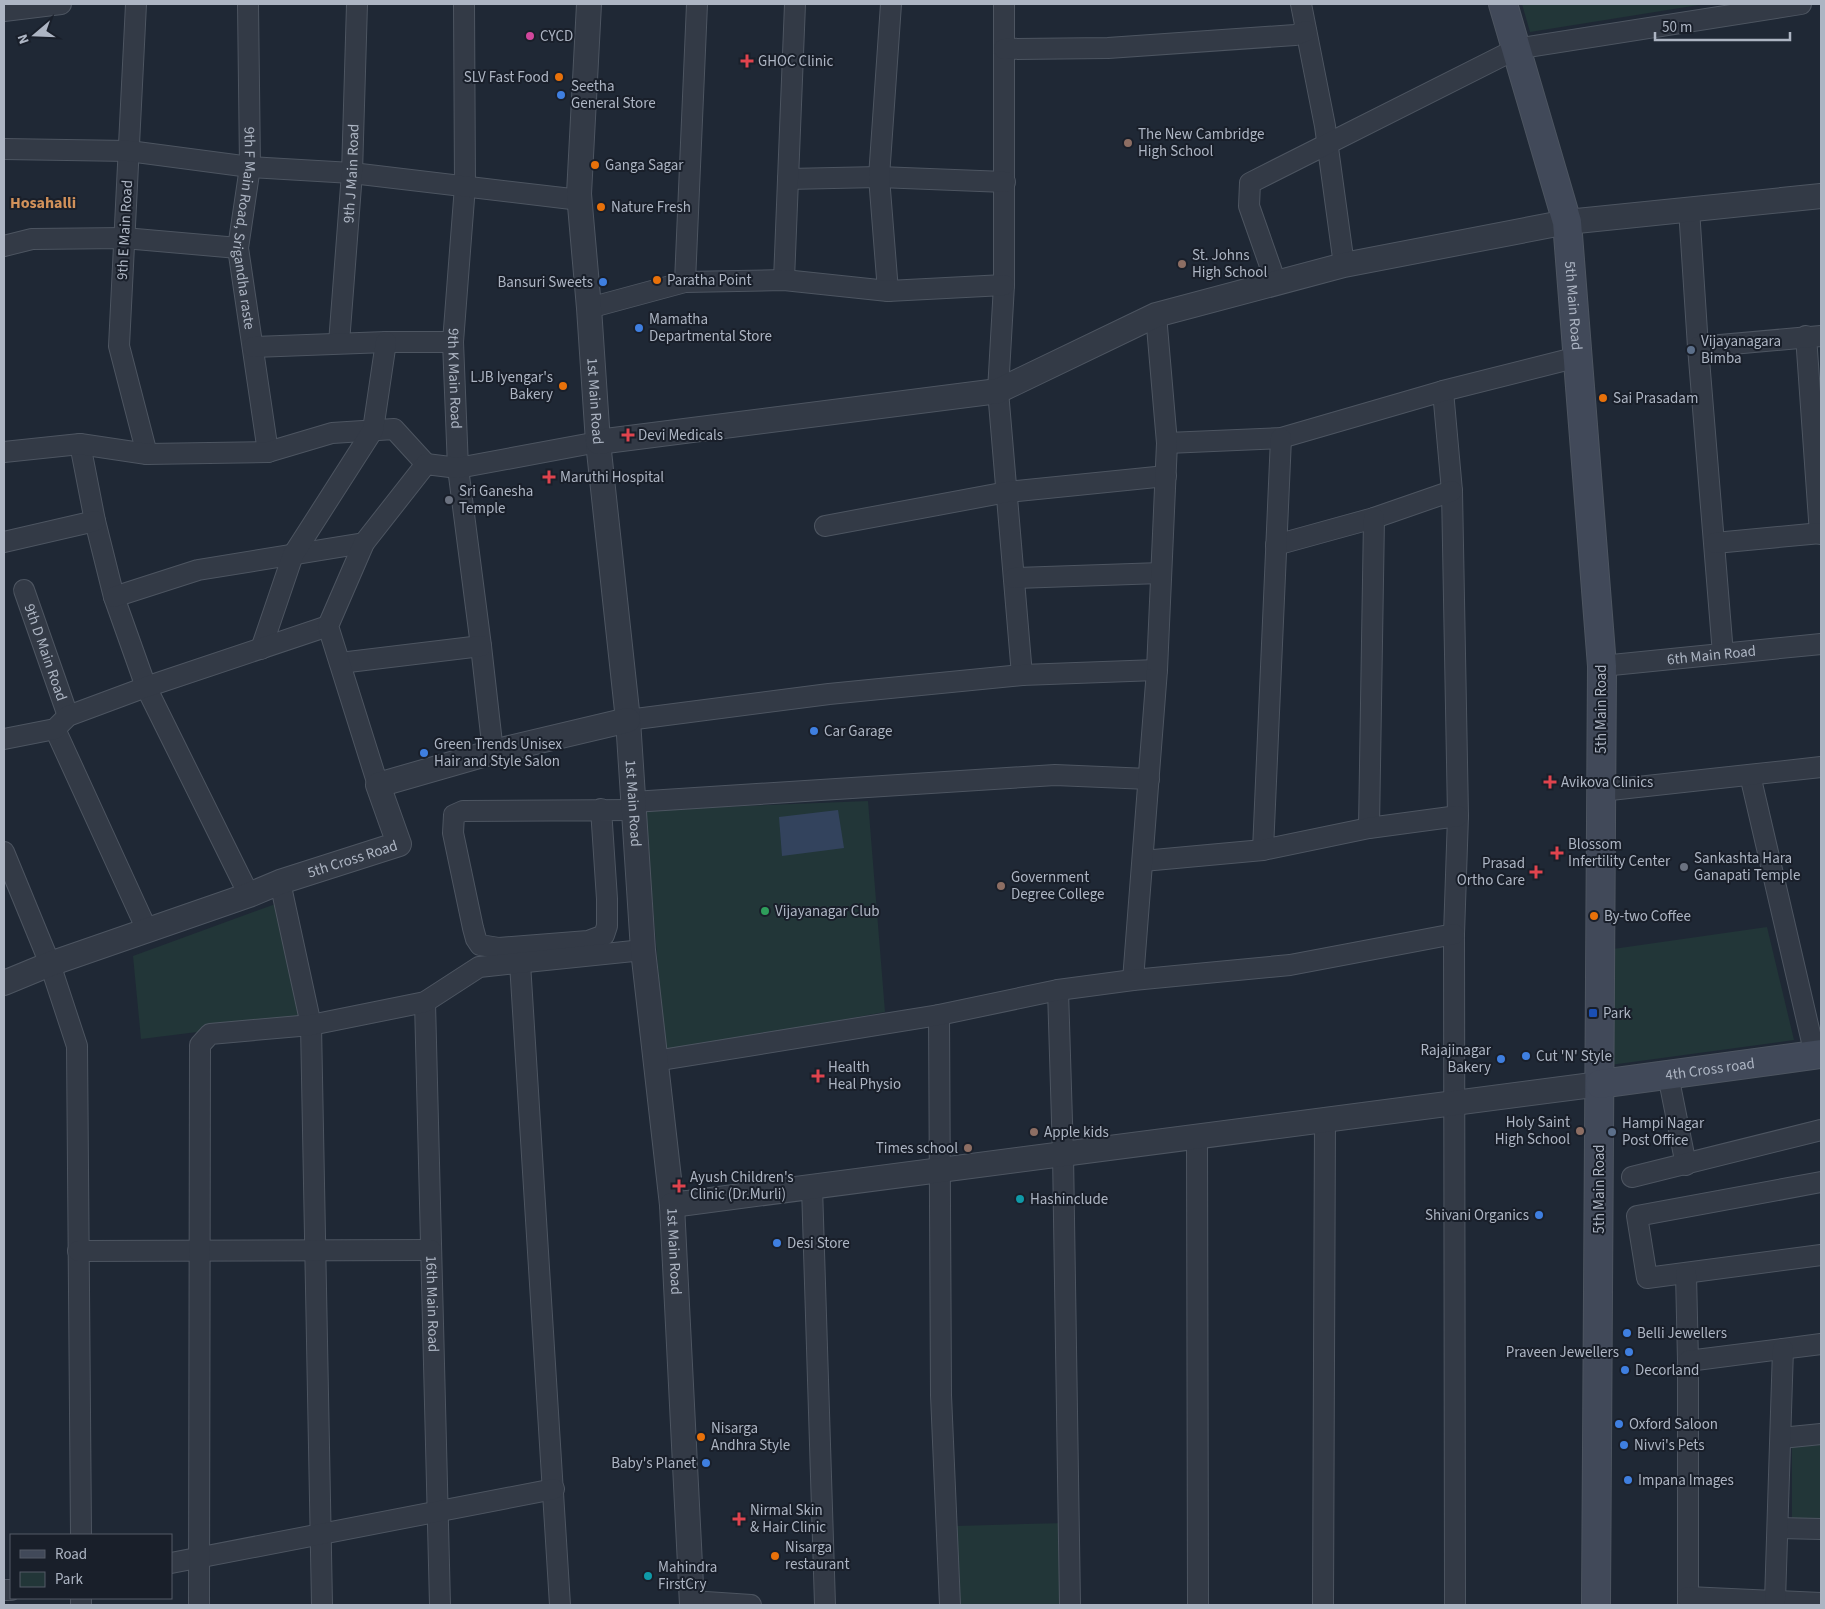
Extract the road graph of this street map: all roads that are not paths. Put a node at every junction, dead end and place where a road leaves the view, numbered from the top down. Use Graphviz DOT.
graph roads {
  1 [pos="60,4"];
  2 [pos="136,4"];
  3 [pos="248,4"];
  4 [pos="357,4"];
  5 [pos="464,4"];
  6 [pos="589,4"];
  7 [pos="696,4"];
  8 [pos="796,4"];
  9 [pos="891,4"];
  10 [pos="1004,4"];
  11 [pos="1301,4"];
  12 [pos="1503,4"];
  13 [pos="1801,4"];
  14 [pos="10,8"];
  15 [pos="1306,31"];
  16 [pos="1004,49"];
  17 [pos="1516,49"];
  18 [pos="1328,144"];
  19 [pos="4,149"];
  20 [pos="129,151"];
  21 [pos="250,167"];
  22 [pos="352,174"];
  23 [pos="880,177"];
  24 [pos="788,179"];
  25 [pos="1004,182"];
  26 [pos="465,186"];
  27 [pos="1821,196"];
  28 [pos="580,200"];
  29 [pos="1689,209"];
  30 [pos="1568,222"];
  31 [pos="124,238"];
  32 [pos="4,246"];
  33 [pos="238,248"];
  34 [pos="1344,265"];
  35 [pos="784,280"];
  36 [pos="685,282"];
  37 [pos="1276,283"];
  38 [pos="1004,285"];
  39 [pos="888,291"];
  40 [pos="589,308"];
  41 [pos="1156,315"];
  42 [pos="1814,336"];
  43 [pos="386,342"];
  44 [pos="453,342"];
  45 [pos="339,343"];
  46 [pos="253,347"];
  47 [pos="1698,347"];
  48 [pos="1578,357"];
  49 [pos="998,391"];
  50 [pos="1443,391"];
  51 [pos="373,430"];
  52 [pos="1281,438"];
  53 [pos="598,442"];
  54 [pos="1167,443"];
  55 [pos="80,444"];
  56 [pos="4,452"];
  57 [pos="268,452"];
  58 [pos="147,454"];
  59 [pos="426,464"];
  60 [pos="458,468"];
  61 [pos="1166,476"];
  62 [pos="1452,491"];
  63 [pos="1007,492"];
  64 [pos="1374,518"];
  65 [pos="95,521"];
  66 [pos="825,526"];
  67 [pos="1821,533"];
  68 [pos="4,542"];
  69 [pos="364,543"];
  70 [pos="1715,543"];
  71 [pos="1276,545"];
  72 [pos="293,555"];
  73 [pos="1161,573"];
  74 [pos="1014,578"];
  75 [pos="24,590"];
  76 [pos="114,597"];
  77 [pos="328,626"];
  78 [pos="1821,644"];
  79 [pos="481,646"];
  80 [pos="261,649"];
  81 [pos="1724,654"];
  82 [pos="340,664"];
  83 [pos="1602,666"];
  84 [pos="1157,670"];
  85 [pos="1022,675"];
  86 [pos="146,687"];
  87 [pos="628,720"];
  88 [pos="62,722"];
  89 [pos="4,739"];
  90 [pos="492,752"];
  91 [pos="1821,767"];
  92 [pos="1750,775"];
  93 [pos="1149,779"];
  94 [pos="378,785"];
  95 [pos="1601,791"];
  96 [pos="633,804"];
  97 [pos="601,810"];
  98 [pos="1458,816"];
  99 [pos="1370,828"];
  100 [pos="1264,850"];
  101 [pos="4,852"];
  102 [pos="1144,861"];
  103 [pos="280,882"];
  104 [pos="250,895"];
  105 [pos="148,930"];
  106 [pos="1454,934"];
  107 [pos="643,950"];
  108 [pos="520,963"];
  109 [pos="50,964"];
  110 [pos="1133,980"];
  111 [pos="4,983"];
  112 [pos="1058,990"];
  113 [pos="425,1002"];
  114 [pos="939,1015"];
  115 [pos="311,1025"];
  116 [pos="1818,1055"];
  117 [pos="655,1061"];
  118 [pos="1668,1075"];
  119 [pos="1600,1084"];
  120 [pos="1454,1103"];
  121 [pos="1325,1120"];
  122 [pos="1821,1130"];
  123 [pos="1198,1137"];
  124 [pos="1063,1154"];
  125 [pos="1686,1165"];
  126 [pos="940,1170"];
  127 [pos="1632,1177"];
  128 [pos="1821,1182"];
  129 [pos="812,1187"];
  130 [pos="672,1205"];
  131 [pos="78,1250"];
  132 [pos="431,1250"];
  133 [pos="198,1251"];
  134 [pos="316,1252"];
  135 [pos="1821,1255"];
  136 [pos="1686,1274"];
  137 [pos="1821,1344"];
  138 [pos="1783,1349"];
  139 [pos="1688,1361"];
  140 [pos="1821,1434"];
  141 [pos="1781,1438"];
  142 [pos="554,1489"];
  143 [pos="439,1511"];
  144 [pos="1779,1528"];
  145 [pos="1821,1529"];
  146 [pos="81,1534"];
  147 [pos="321,1534"];
  148 [pos="198,1558"];
  149 [pos="172,1563"];
  150 [pos="1688,1601"];
  151 [pos="1776,1601"];
  152 [pos="691,1604"];
  153 [pos="1821,1604"];
  154 [pos="199,1605"];
  155 [pos="322,1605"];
  156 [pos="440,1605"];
  157 [pos="560,1605"];
  158 [pos="751,1605"];
  159 [pos="825,1605"];
  160 [pos="950,1605"];
  161 [pos="1070,1605"];
  162 [pos="1198,1605"];
  163 [pos="1323,1605"];
  164 [pos="1455,1605"];
  165 [pos="1596,1605"];
  1 -- 14 [label="street"];
  2 -- 20 [label="street, 9th E Main Road"];
  3 -- 21 [label="street, 9th F Main Road, Srigandha raste"];
  4 -- 22 [label="street, 9th J Main Road"];
  5 -- 26 [label="street, 9th K Main Road"];
  6 -- 28 [label="street, 1st Main Road"];
  7 -- 36 [label="street"];
  8 -- 24 [label="street"];
  9 -- 23 [label="street"];
  10 -- 16 [label="street"];
  11 -- 15 [label="street"];
  12 -- 17 [label="main road, 5th Main Road"];
  13 -- 17 [label="street"];
  15 -- 16 [label="street"];
  15 -- 18 [label="street"];
  16 -- 25 [label="street"];
  17 -- 18 [label="street"];
  17 -- 30 [label="main road, 5th Main Road"];
  18 -- 34 [label="street"];
  18 -- 37 [label="street"];
  19 -- 20 [label="street"];
  20 -- 21 [label="street"];
  20 -- 31 [label="street, 9th E Main Road"];
  21 -- 22 [label="street"];
  21 -- 33 [label="street, 9th F Main Road, Srigandha raste"];
  22 -- 26 [label="street"];
  22 -- 45 [label="street, 9th J Main Road"];
  23 -- 24 [label="street"];
  23 -- 25 [label="street"];
  23 -- 39 [label="street"];
  24 -- 35 [label="street"];
  25 -- 38 [label="street"];
  26 -- 28 [label="street"];
  26 -- 44 [label="street, 9th K Main Road"];
  27 -- 29 [label="street"];
  28 -- 40 [label="street, 1st Main Road"];
  29 -- 30 [label="street"];
  29 -- 47 [label="street"];
  30 -- 34 [label="street"];
  30 -- 48 [label="main road, 5th Main Road"];
  31 -- 32 [label="street"];
  31 -- 33 [label="street"];
  31 -- 58 [label="street, 9th E Main Road"];
  33 -- 46 [label="street, 9th F Main Road, Srigandha raste"];
  34 -- 37 [label="street"];
  35 -- 36 [label="street"];
  35 -- 39 [label="street"];
  36 -- 40 [label="street"];
  37 -- 41 [label="street"];
  38 -- 39 [label="street"];
  38 -- 49 [label="street"];
  40 -- 53 [label="street, 1st Main Road"];
  41 -- 49 [label="street"];
  41 -- 54 [label="street"];
  42 -- 47 [label="street"];
  42 -- 67 [label="street"];
  43 -- 44 [label="street"];
  43 -- 45 [label="street"];
  43 -- 51 [label="street"];
  44 -- 60 [label="street, 9th K Main Road"];
  45 -- 46 [label="street"];
  46 -- 57 [label="street, 9th F Main Road, Srigandha raste"];
  47 -- 70 [label="street"];
  48 -- 50 [label="street"];
  48 -- 83 [label="main road, 5th Main Road"];
  49 -- 53 [label="street"];
  49 -- 63 [label="street"];
  50 -- 52 [label="street"];
  50 -- 62 [label="street"];
  51 -- 57 [label="street"];
  51 -- 59 [label="street"];
  51 -- 72 [label="street"];
  52 -- 54 [label="street"];
  52 -- 71 [label="street"];
  53 -- 60 [label="street"];
  53 -- 87 [label="street, 1st Main Road"];
  54 -- 61 [label="street"];
  55 -- 56 [label="street"];
  55 -- 58 [label="street"];
  55 -- 65 [label="street"];
  57 -- 58 [label="street"];
  59 -- 60 [label="street"];
  59 -- 69 [label="street"];
  60 -- 79 [label="street, 9th K Main Road"];
  61 -- 63 [label="street"];
  61 -- 73 [label="street"];
  62 -- 64 [label="street"];
  62 -- 98 [label="street"];
  63 -- 66 [label="street"];
  63 -- 74 [label="street"];
  64 -- 71 [label="street"];
  64 -- 99 [label="street"];
  65 -- 68 [label="street"];
  65 -- 76 [label="street"];
  67 -- 70 [label="street"];
  69 -- 72 [label="street"];
  69 -- 77 [label="street"];
  70 -- 81 [label="street"];
  71 -- 100 [label="street"];
  72 -- 76 [label="street"];
  72 -- 80 [label="street"];
  73 -- 74 [label="street"];
  73 -- 84 [label="street"];
  74 -- 85 [label="street"];
  75 -- 88 [label="street, 9th D Main Road"];
  76 -- 86 [label="street"];
  77 -- 80 [label="street"];
  77 -- 82 [label="street"];
  78 -- 81 [label="street, 6th Main Road"];
  79 -- 82 [label="street"];
  79 -- 90 [label="street, 9th K Main Road"];
  80 -- 86 [label="street"];
  81 -- 83 [label="street, 6th Main Road"];
  82 -- 94 [label="street"];
  83 -- 95 [label="main road, 5th Main Road"];
  84 -- 85 [label="street"];
  84 -- 93 [label="street"];
  85 -- 87 [label="street"];
  86 -- 88 [label="street"];
  86 -- 104 [label="street"];
  87 -- 90 [label="street"];
  87 -- 96 [label="street, 1st Main Road"];
  88 -- 89 [label="street"];
  88 -- 105 [label="street, 9th D Main Road"];
  90 -- 94 [label="street"];
  91 -- 92 [label="street"];
  92 -- 95 [label="street"];
  92 -- 116 [label="street"];
  93 -- 96 [label="street"];
  93 -- 102 [label="street"];
  94 -- 103 [label="street, 5th Cross Road"];
  95 -- 119 [label="main road, 5th Main Road"];
  96 -- 97 [label="street"];
  96 -- 107 [label="street, 1st Main Road"];
  97 -- 97 [label="street"];
  98 -- 99 [label="street"];
  98 -- 106 [label="street"];
  99 -- 100 [label="street"];
  100 -- 102 [label="street"];
  101 -- 109 [label="street"];
  102 -- 110 [label="street"];
  103 -- 104 [label="street, 5th Cross Road"];
  103 -- 115 [label="street"];
  104 -- 105 [label="street, 5th Cross Road"];
  105 -- 109 [label="street, 5th Cross Road"];
  106 -- 110 [label="street"];
  106 -- 120 [label="street"];
  107 -- 108 [label="street"];
  107 -- 117 [label="street, 1st Main Road"];
  108 -- 113 [label="street"];
  108 -- 142 [label="street"];
  109 -- 111 [label="street, 5th Cross Road"];
  109 -- 131 [label="street"];
  110 -- 112 [label="street"];
  112 -- 114 [label="street"];
  112 -- 124 [label="street"];
  113 -- 115 [label="street"];
  113 -- 132 [label="street, 16th Main Road"];
  114 -- 117 [label="street"];
  114 -- 126 [label="street"];
  115 -- 133 [label="street"];
  115 -- 134 [label="street"];
  116 -- 118 [label="main road, 4th Cross road"];
  117 -- 130 [label="street, 1st Main Road"];
  118 -- 119 [label="main road, 4th Cross road"];
  118 -- 125 [label="street"];
  119 -- 120 [label="street"];
  119 -- 165 [label="main road, 5th Main Road"];
  120 -- 121 [label="street"];
  120 -- 164 [label="street"];
  121 -- 123 [label="street"];
  121 -- 163 [label="street"];
  122 -- 125 [label="street"];
  123 -- 124 [label="street"];
  123 -- 162 [label="street"];
  124 -- 126 [label="street"];
  124 -- 161 [label="street"];
  125 -- 127 [label="street"];
  126 -- 129 [label="street"];
  126 -- 160 [label="street"];
  128 -- 136 [label="street"];
  129 -- 130 [label="street"];
  129 -- 159 [label="street"];
  130 -- 152 [label="street, 1st Main Road"];
  131 -- 133 [label="street"];
  131 -- 146 [label="street"];
  132 -- 134 [label="street"];
  132 -- 143 [label="street, 16th Main Road"];
  133 -- 134 [label="street"];
  133 -- 148 [label="street"];
  134 -- 147 [label="street"];
  135 -- 136 [label="street"];
  136 -- 139 [label="street"];
  137 -- 138 [label="street"];
  138 -- 139 [label="street"];
  138 -- 141 [label="street"];
  139 -- 150 [label="street"];
  140 -- 141 [label="street"];
  141 -- 144 [label="street"];
  142 -- 143 [label="street"];
  142 -- 157 [label="street"];
  143 -- 147 [label="street"];
  143 -- 156 [label="street, 16th Main Road"];
  144 -- 145 [label="street"];
  144 -- 151 [label="street"];
  147 -- 148 [label="street"];
  147 -- 155 [label="street"];
  148 -- 149 [label="street"];
  148 -- 154 [label="street"];
  150 -- 151 [label="street"];
  151 -- 153 [label="street"];
  152 -- 158 [label="street"];
}
